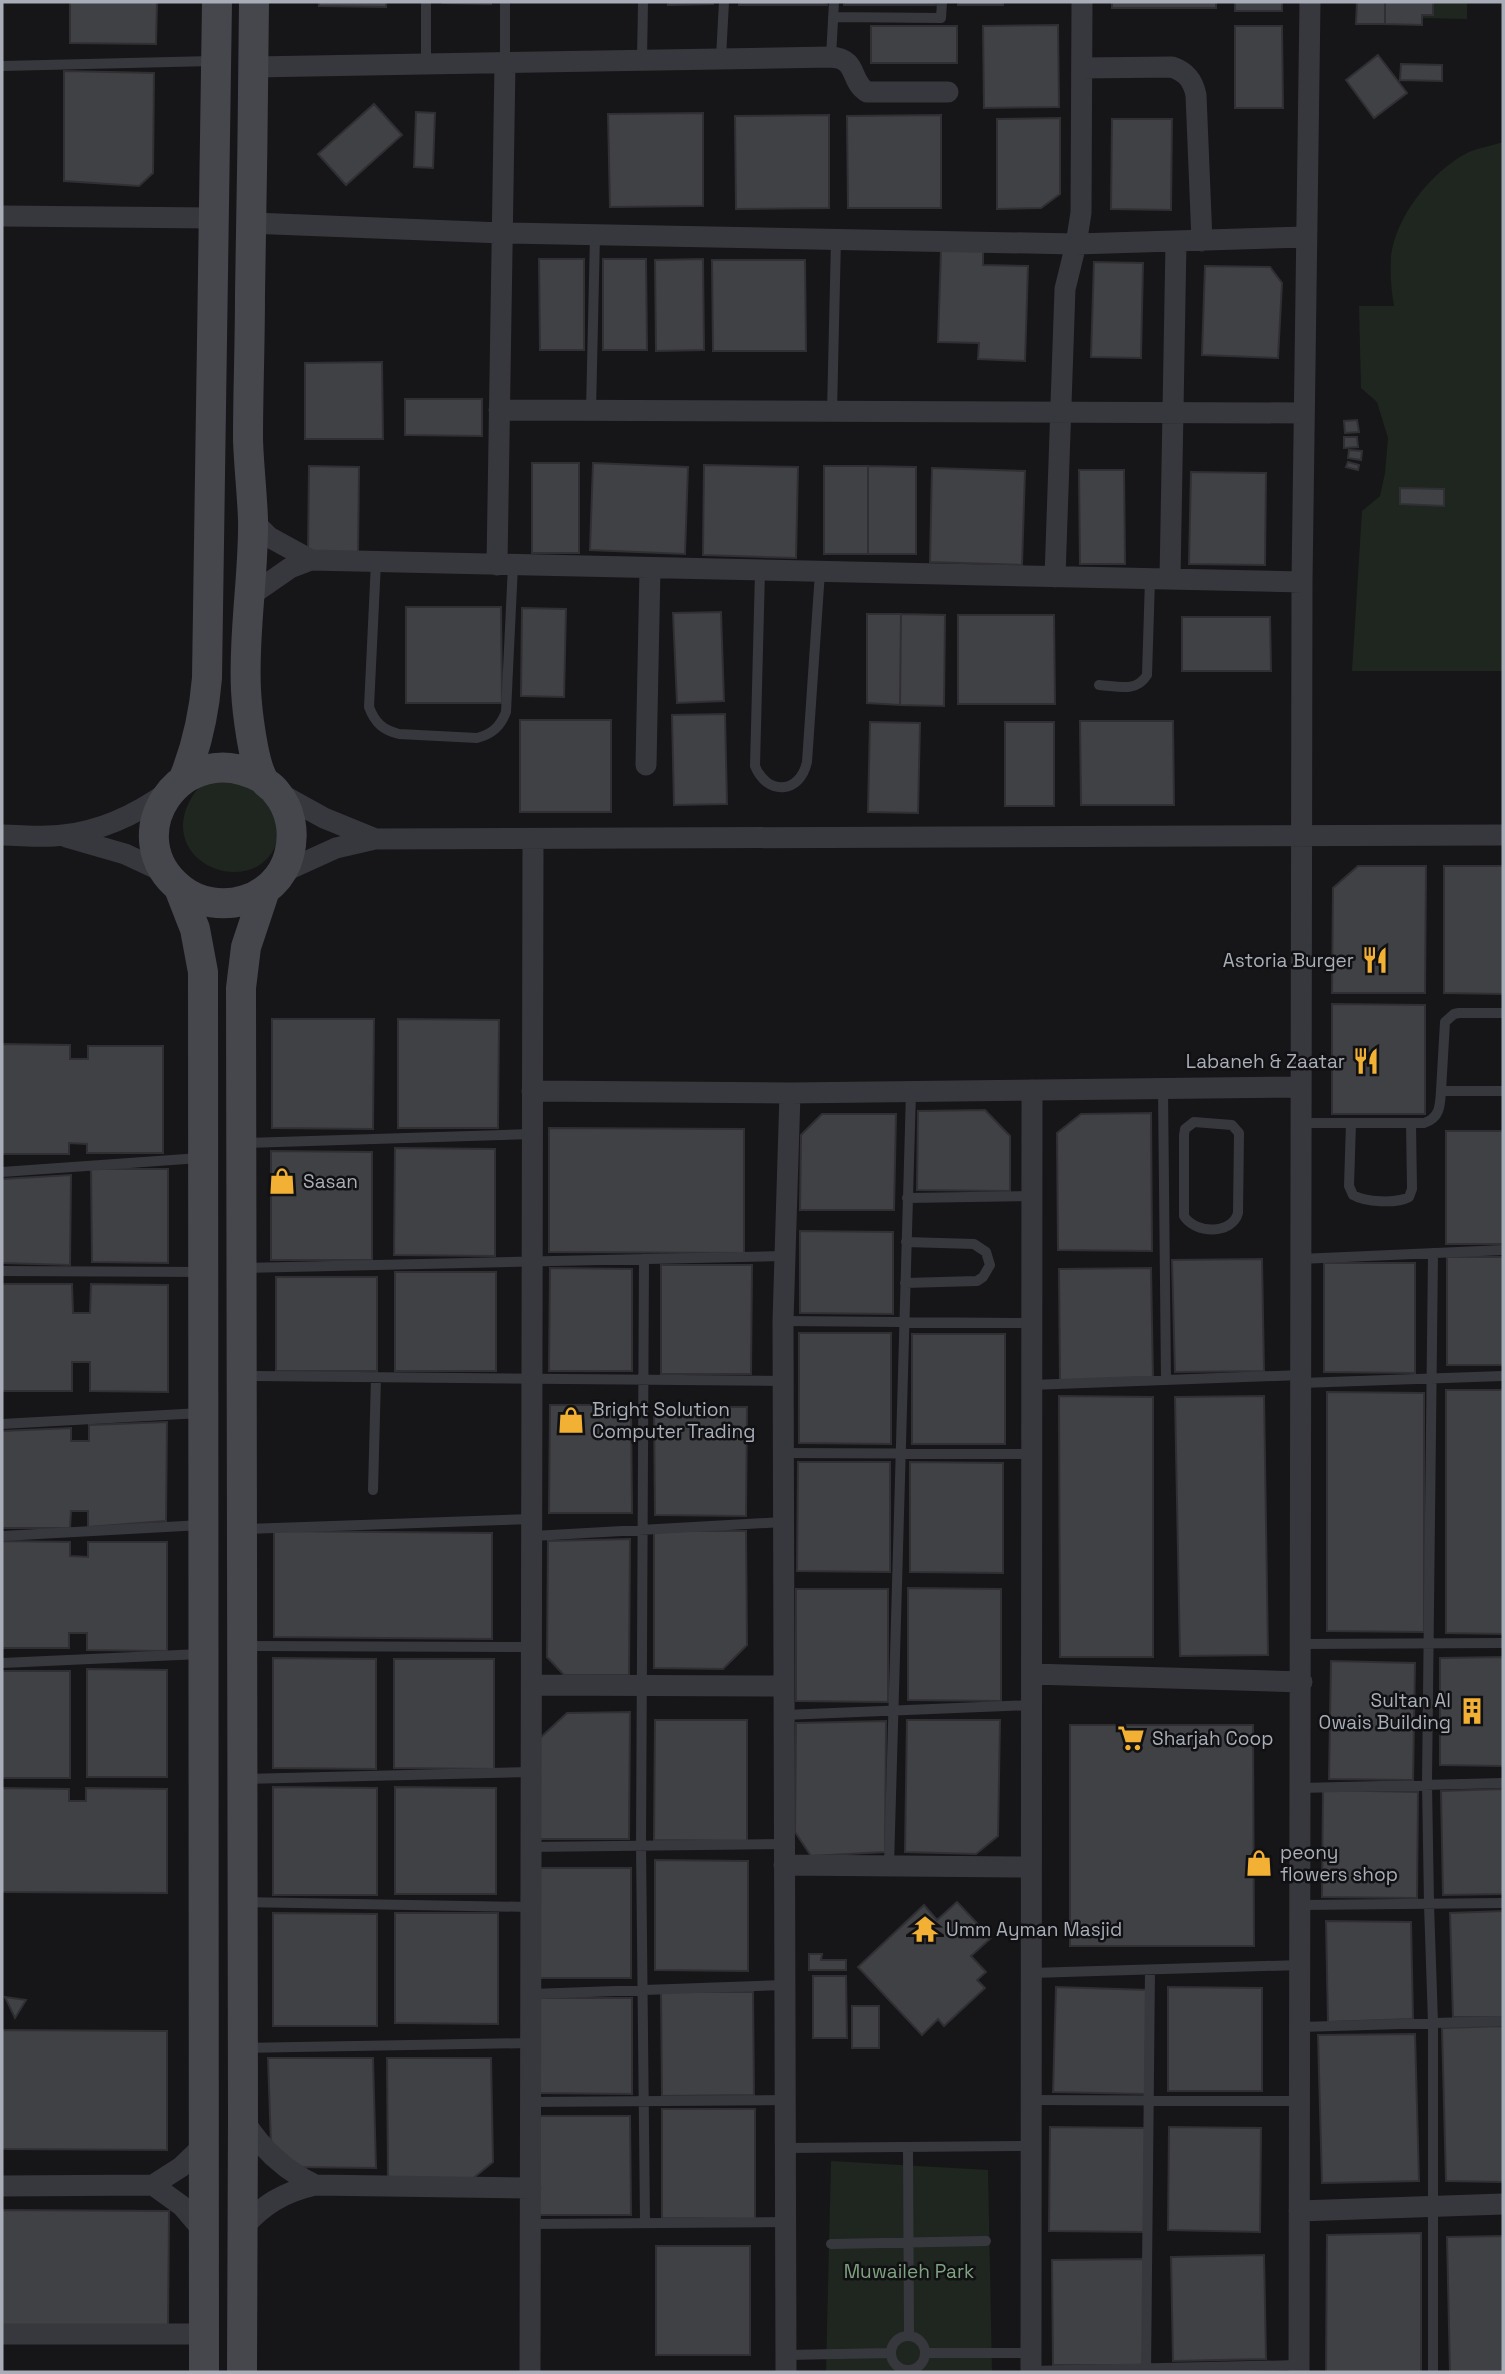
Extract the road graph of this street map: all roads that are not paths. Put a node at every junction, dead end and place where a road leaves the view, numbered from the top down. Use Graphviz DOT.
graph roads {
  1 [pos="217,2"];
  2 [pos="254,2"];
  3 [pos="426,2"];
  4 [pos="505,2"];
  5 [pos="643,2"];
  6 [pos="724,2"];
  7 [pos="834,2"];
  8 [pos="942,2"];
  9 [pos="1082,2"];
  10 [pos="1310,2"];
  11 [pos="833,17"];
  12 [pos="831,57"];
  13 [pos="721,58"];
  14 [pos="642,60"];
  15 [pos="216,61"];
  16 [pos="505,63"];
  17 [pos="426,64"];
  18 [pos="2,66"];
  19 [pos="254,67"];
  20 [pos="1082,68"];
  21 [pos="948,92"];
  22 [pos="2,216"];
  23 [pos="213,218"];
  24 [pos="251,223"];
  25 [pos="502,233"];
  26 [pos="595,235"];
  27 [pos="1305,237"];
  28 [pos="836,239"];
  29 [pos="1202,241"];
  30 [pos="1177,242"];
  31 [pos="1076,244"];
  32 [pos="499,410"];
  33 [pos="591,411"];
  34 [pos="832,412"];
  35 [pos="1059,413"];
  36 [pos="1173,413"];
  37 [pos="1304,413"];
  38 [pos="253,521"];
  39 [pos="311,560"];
  40 [pos="376,562"];
  41 [pos="505,565"];
  42 [pos="650,568"];
  43 [pos="760,570"];
  44 [pos="820,572"];
  45 [pos="1055,577"];
  46 [pos="1160,579"];
  47 [pos="1302,582"];
  48 [pos="251,595"];
  49 [pos="1099,685"];
  50 [pos="646,765"];
  51 [pos="178,783"];
  52 [pos="270,785"];
  53 [pos="2,835"];
  54 [pos="1302,835"];
  55 [pos="1503,835"];
  56 [pos="60,836"];
  57 [pos="375,839"];
  58 [pos="533,840"];
  59 [pos="173,881"];
  60 [pos="273,881"];
  61 [pos="1503,1013"];
  62 [pos="1300,1087"];
  63 [pos="1163,1089"];
  64 [pos="1032,1090"];
  65 [pos="532,1091"];
  66 [pos="1441,1091"];
  67 [pos="1503,1091"];
  68 [pos="911,1092"];
  69 [pos="790,1093"];
  70 [pos="1300,1123"];
  71 [pos="1350,1123"];
  72 [pos="1411,1123"];
  73 [pos="532,1134"];
  74 [pos="242,1143"];
  75 [pos="1164,1143"];
  76 [pos="1184,1144"];
  77 [pos="203,1158"];
  78 [pos="2,1172"];
  79 [pos="1031,1196"];
  80 [pos="907,1198"];
  81 [pos="906,1242"];
  82 [pos="1503,1250"];
  83 [pos="1433,1253"];
  84 [pos="785,1256"];
  85 [pos="644,1259"];
  86 [pos="1300,1259"];
  87 [pos="533,1261"];
  88 [pos="242,1268"];
  89 [pos="2,1271"];
  90 [pos="204,1272"];
  91 [pos="905,1283"];
  92 [pos="783,1321"];
  93 [pos="904,1322"];
  94 [pos="1031,1322"];
  95 [pos="242,1376"];
  96 [pos="1503,1376"];
  97 [pos="376,1377"];
  98 [pos="533,1378"];
  99 [pos="1431,1378"];
  100 [pos="1301,1379"];
  101 [pos="643,1380"];
  102 [pos="1166,1380"];
  103 [pos="783,1381"];
  104 [pos="1031,1385"];
  105 [pos="204,1413"];
  106 [pos="2,1424"];
  107 [pos="783,1453"];
  108 [pos="900,1454"];
  109 [pos="1031,1454"];
  110 [pos="373,1490"];
  111 [pos="783,1522"];
  112 [pos="205,1525"];
  113 [pos="533,1527"];
  114 [pos="242,1529"];
  115 [pos="642,1530"];
  116 [pos="2,1536"];
  117 [pos="242,1640"];
  118 [pos="1429,1642"];
  119 [pos="1503,1643"];
  120 [pos="1301,1644"];
  121 [pos="532,1647"];
  122 [pos="204,1654"];
  123 [pos="2,1663"];
  124 [pos="1032,1674"];
  125 [pos="1302,1682"];
  126 [pos="533,1685"];
  127 [pos="642,1685"];
  128 [pos="782,1686"];
  129 [pos="1032,1705"];
  130 [pos="893,1710"];
  131 [pos="784,1715"];
  132 [pos="532,1772"];
  133 [pos="242,1779"];
  134 [pos="1427,1783"];
  135 [pos="1503,1783"];
  136 [pos="1301,1788"];
  137 [pos="784,1844"];
  138 [pos="641,1846"];
  139 [pos="531,1847"];
  140 [pos="784,1865"];
  141 [pos="889,1866"];
  142 [pos="1031,1867"];
  143 [pos="243,1902"];
  144 [pos="1503,1903"];
  145 [pos="1429,1904"];
  146 [pos="1301,1905"];
  147 [pos="531,1908"];
  148 [pos="1301,1965"];
  149 [pos="1150,1970"];
  150 [pos="1031,1973"];
  151 [pos="785,1984"];
  152 [pos="643,1989"];
  153 [pos="531,1994"];
  154 [pos="1503,2021"];
  155 [pos="1433,2023"];
  156 [pos="1300,2027"];
  157 [pos="531,2043"];
  158 [pos="243,2048"];
  159 [pos="785,2100"];
  160 [pos="1031,2100"];
  161 [pos="1149,2100"];
  162 [pos="1300,2101"];
  163 [pos="530,2102"];
  164 [pos="644,2102"];
  165 [pos="243,2119"];
  166 [pos="205,2144"];
  167 [pos="1031,2146"];
  168 [pos="908,2147"];
  169 [pos="786,2148"];
  170 [pos="153,2185"];
  171 [pos="315,2185"];
  172 [pos="2,2186"];
  173 [pos="531,2188"];
  174 [pos="1503,2204"];
  175 [pos="1434,2206"];
  176 [pos="1300,2211"];
  177 [pos="785,2221"];
  178 [pos="645,2223"];
  179 [pos="531,2224"];
  180 [pos="242,2229"];
  181 [pos="205,2233"];
  182 [pos="986,2241"];
  183 [pos="909,2243"];
  184 [pos="831,2244"];
  185 [pos="2,2334"];
  186 [pos="204,2334"];
  187 [pos="909,2335"];
  188 [pos="891,2353"];
  189 [pos="926,2353"];
  190 [pos="786,2363"];
  191 [pos="1031,2366"];
  192 [pos="1299,2369"];
  193 [pos="908,2371"];
  194 [pos="1146,2371"];
  195 [pos="204,2372"];
  196 [pos="242,2372"];
  197 [pos="530,2372"];
  198 [pos="1433,2372"];
  1 -- 15 [label="main road"];
  2 -- 19 [label="main road"];
  3 -- 17 [label="lane"];
  4 -- 16 [label="lane"];
  5 -- 14 [label="lane"];
  6 -- 13 [label="lane"];
  7 -- 11 [label="lane"];
  8 -- 11 [label="lane"];
  9 -- 20 [label="street"];
  10 -- 27 [label="street"];
  11 -- 12 [label="lane"];
  12 -- 13 [label="street"];
  12 -- 21 [label="street"];
  13 -- 14 [label="street"];
  14 -- 16 [label="street"];
  15 -- 18 [label="lane"];
  15 -- 23 [label="main road"];
  16 -- 17 [label="street"];
  16 -- 25 [label="street"];
  17 -- 19 [label="street"];
  19 -- 24 [label="main road"];
  20 -- 29 [label="street"];
  20 -- 31 [label="street"];
  22 -- 23 [label="street"];
  23 -- 51 [label="main road"];
  24 -- 25 [label="street"];
  24 -- 38 [label="main road"];
  25 -- 26 [label="street"];
  25 -- 32 [label="street"];
  26 -- 28 [label="street"];
  26 -- 33 [label="lane"];
  27 -- 29 [label="street"];
  27 -- 37 [label="street"];
  28 -- 31 [label="street"];
  28 -- 34 [label="lane"];
  29 -- 30 [label="street"];
  30 -- 31 [label="street"];
  30 -- 36 [label="street"];
  31 -- 35 [label="street"];
  32 -- 33 [label="street"];
  32 -- 41 [label="street"];
  33 -- 34 [label="street"];
  34 -- 35 [label="street"];
  35 -- 36 [label="street"];
  35 -- 45 [label="street"];
  36 -- 37 [label="street"];
  36 -- 46 [label="street"];
  37 -- 47 [label="street"];
  38 -- 39 [label="street"];
  38 -- 48 [label="main road"];
  39 -- 40 [label="street"];
  39 -- 48 [label="street"];
  40 -- 41 [label="street"];
  40 -- 41 [label="lane"];
  41 -- 42 [label="street"];
  42 -- 43 [label="street"];
  42 -- 50 [label="street"];
  43 -- 44 [label="street"];
  43 -- 44 [label="lane"];
  44 -- 45 [label="street"];
  45 -- 46 [label="street"];
  46 -- 47 [label="street"];
  46 -- 49 [label="lane"];
  47 -- 54 [label="street"];
  48 -- 52 [label="main road"];
  51 -- 52 [label="main road"];
  51 -- 56 [label="street"];
  51 -- 59 [label="main road"];
  52 -- 57 [label="street"];
  52 -- 60 [label="main road"];
  53 -- 56 [label="street"];
  54 -- 55 [label="street"];
  54 -- 58 [label="street"];
  54 -- 62 [label="street"];
  56 -- 59 [label="street"];
  57 -- 58 [label="street"];
  57 -- 60 [label="street"];
  58 -- 65 [label="street"];
  59 -- 60 [label="main road"];
  59 -- 77 [label="main road"];
  60 -- 74 [label="main road"];
  61 -- 66 [label="lane"];
  62 -- 63 [label="street"];
  62 -- 70 [label="street"];
  63 -- 64 [label="street"];
  63 -- 75 [label="lane"];
  64 -- 68 [label="street"];
  64 -- 79 [label="street"];
  65 -- 69 [label="street"];
  65 -- 73 [label="street"];
  66 -- 67 [label="lane"];
  66 -- 72 [label="lane"];
  68 -- 69 [label="street"];
  68 -- 80 [label="lane"];
  69 -- 84 [label="street"];
  70 -- 71 [label="lane"];
  70 -- 86 [label="street"];
  71 -- 72 [label="lane"];
  71 -- 72 [label="lane"];
  73 -- 74 [label="lane"];
  73 -- 87 [label="street"];
  74 -- 88 [label="main road"];
  75 -- 76 [label="lane"];
  75 -- 102 [label="lane"];
  76 -- 76 [label="lane"];
  77 -- 78 [label="lane"];
  77 -- 90 [label="main road"];
  79 -- 80 [label="lane"];
  79 -- 94 [label="street"];
  80 -- 81 [label="lane"];
  81 -- 91 [label="lane"];
  81 -- 91 [label="lane"];
  82 -- 83 [label="lane"];
  83 -- 86 [label="lane"];
  83 -- 99 [label="lane"];
  84 -- 85 [label="lane"];
  84 -- 92 [label="street"];
  85 -- 87 [label="lane"];
  85 -- 101 [label="lane"];
  86 -- 100 [label="street"];
  87 -- 88 [label="lane"];
  87 -- 98 [label="street"];
  88 -- 95 [label="main road"];
  89 -- 90 [label="lane"];
  90 -- 105 [label="main road"];
  91 -- 93 [label="lane"];
  92 -- 93 [label="lane"];
  92 -- 103 [label="street"];
  93 -- 94 [label="lane"];
  93 -- 108 [label="lane"];
  94 -- 104 [label="street"];
  95 -- 97 [label="lane"];
  95 -- 114 [label="main road"];
  96 -- 99 [label="lane"];
  97 -- 98 [label="lane"];
  97 -- 110 [label="lane"];
  98 -- 101 [label="lane"];
  98 -- 113 [label="street"];
  99 -- 100 [label="lane"];
  99 -- 118 [label="lane"];
  100 -- 102 [label="lane"];
  100 -- 120 [label="street"];
  101 -- 103 [label="lane"];
  101 -- 115 [label="lane"];
  102 -- 104 [label="lane"];
  103 -- 107 [label="street"];
  104 -- 109 [label="street"];
  105 -- 106 [label="lane"];
  105 -- 112 [label="main road"];
  107 -- 108 [label="lane"];
  107 -- 111 [label="street"];
  108 -- 109 [label="lane"];
  108 -- 130 [label="lane"];
  109 -- 124 [label="street"];
  111 -- 115 [label="lane"];
  111 -- 128 [label="street"];
  112 -- 116 [label="lane"];
  112 -- 117 [label="main road"];
  112 -- 122 [label="main road"];
  113 -- 114 [label="lane"];
  113 -- 115 [label="lane"];
  113 -- 121 [label="street"];
  114 -- 117 [label="main road"];
  115 -- 127 [label="lane"];
  117 -- 121 [label="lane"];
  117 -- 133 [label="main road"];
  118 -- 119 [label="lane"];
  118 -- 120 [label="lane"];
  118 -- 134 [label="lane"];
  120 -- 125 [label="street"];
  121 -- 126 [label="street"];
  122 -- 123 [label="lane"];
  122 -- 166 [label="main road"];
  124 -- 125 [label="street"];
  124 -- 129 [label="street"];
  125 -- 136 [label="street"];
  126 -- 127 [label="street"];
  126 -- 132 [label="street"];
  127 -- 128 [label="street"];
  127 -- 138 [label="lane"];
  128 -- 131 [label="street"];
  129 -- 130 [label="lane"];
  129 -- 142 [label="street"];
  130 -- 131 [label="lane"];
  130 -- 141 [label="lane"];
  131 -- 137 [label="street"];
  132 -- 133 [label="lane"];
  132 -- 139 [label="street"];
  133 -- 143 [label="main road"];
  134 -- 135 [label="lane"];
  134 -- 136 [label="lane"];
  134 -- 145 [label="lane"];
  136 -- 146 [label="street"];
  137 -- 138 [label="lane"];
  137 -- 140 [label="street"];
  138 -- 139 [label="lane"];
  138 -- 152 [label="lane"];
  139 -- 147 [label="street"];
  140 -- 141 [label="street"];
  140 -- 151 [label="street"];
  141 -- 142 [label="street"];
  142 -- 150 [label="street"];
  143 -- 147 [label="lane"];
  143 -- 158 [label="main road"];
  144 -- 145 [label="lane"];
  145 -- 146 [label="lane"];
  145 -- 155 [label="lane"];
  146 -- 148 [label="street"];
  147 -- 153 [label="street"];
  148 -- 149 [label="lane"];
  148 -- 156 [label="street"];
  149 -- 150 [label="lane"];
  149 -- 161 [label="lane"];
  150 -- 160 [label="street"];
  151 -- 152 [label="lane"];
  151 -- 159 [label="street"];
  152 -- 153 [label="lane"];
  152 -- 164 [label="lane"];
  153 -- 157 [label="street"];
  154 -- 155 [label="lane"];
  155 -- 156 [label="lane"];
  155 -- 175 [label="lane"];
  156 -- 162 [label="street"];
  157 -- 158 [label="lane"];
  157 -- 163 [label="street"];
  158 -- 165 [label="main road"];
  159 -- 164 [label="lane"];
  159 -- 169 [label="street"];
  160 -- 161 [label="lane"];
  160 -- 167 [label="street"];
  161 -- 162 [label="lane"];
  161 -- 194 [label="lane"];
  162 -- 176 [label="street"];
  163 -- 164 [label="lane"];
  163 -- 173 [label="street"];
  164 -- 178 [label="lane"];
  165 -- 171 [label="street"];
  165 -- 180 [label="main road"];
  166 -- 170 [label="street"];
  166 -- 181 [label="main road"];
  167 -- 168 [label="lane"];
  167 -- 191 [label="street"];
  168 -- 169 [label="lane"];
  168 -- 183 [label="lane"];
  169 -- 177 [label="street"];
  170 -- 172 [label="street"];
  170 -- 181 [label="street"];
  171 -- 173 [label="street"];
  171 -- 180 [label="street"];
  173 -- 179 [label="street"];
  174 -- 175 [label="street"];
  175 -- 176 [label="street"];
  175 -- 198 [label="lane"];
  176 -- 192 [label="street"];
  177 -- 178 [label="lane"];
  177 -- 190 [label="street"];
  178 -- 179 [label="lane"];
  179 -- 197 [label="street"];
  180 -- 196 [label="main road"];
  181 -- 186 [label="main road"];
  182 -- 183 [label="lane"];
  183 -- 184 [label="lane"];
  183 -- 187 [label="lane"];
  185 -- 186 [label="street"];
  186 -- 195 [label="main road"];
  187 -- 188 [label="lane"];
  187 -- 189 [label="lane"];
  188 -- 190 [label="lane"];
  188 -- 193 [label="lane"];
  189 -- 191 [label="lane"];
  189 -- 193 [label="lane"];
  191 -- 194 [label="lane"];
  192 -- 194 [label="lane"];
}
